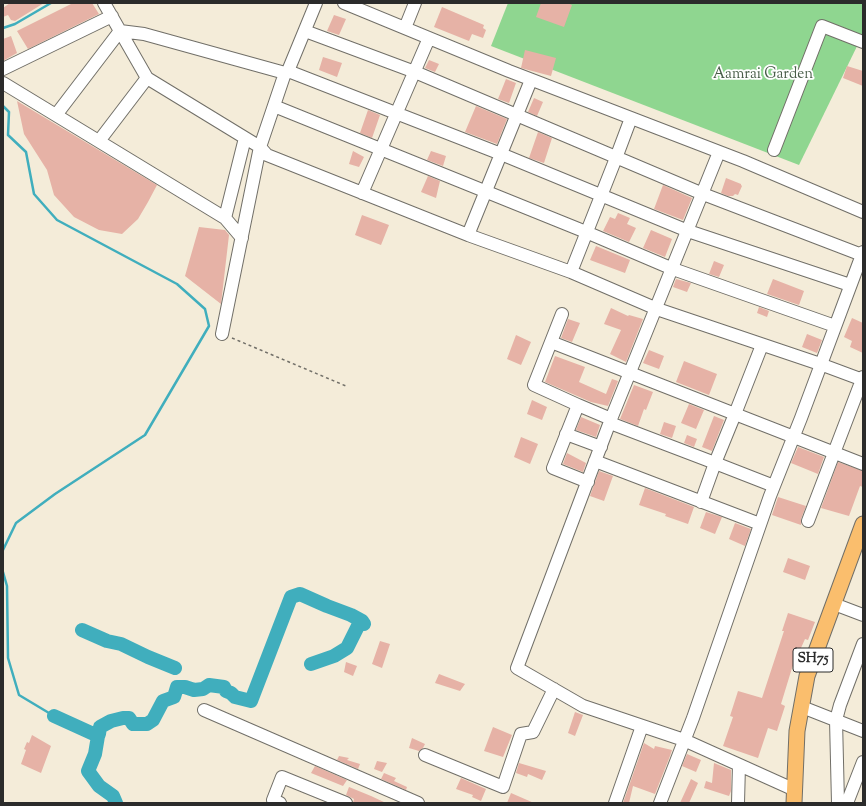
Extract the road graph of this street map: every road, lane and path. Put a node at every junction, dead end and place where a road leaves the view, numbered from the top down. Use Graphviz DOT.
graph roads {
  1 [pos="316,3"];
  2 [pos="344,3"];
  3 [pos="415,3"];
  4 [pos="108,7"];
  5 [pos="405,28"];
  6 [pos="120,31"];
  7 [pos="305,31"];
  8 [pos="429,38"];
  9 [pos="863,42"];
  10 [pos="3,69"];
  11 [pos="287,72"];
  12 [pos="415,72"];
  13 [pos="147,78"];
  14 [pos="531,80"];
  15 [pos="3,83"];
  16 [pos="274,106"];
  17 [pos="397,113"];
  18 [pos="56,115"];
  19 [pos="517,115"];
  20 [pos="631,118"];
  21 [pos="245,138"];
  22 [pos="99,141"];
  23 [pos="260,147"];
  24 [pos="381,150"];
  25 [pos="774,150"];
  26 [pos="720,152"];
  27 [pos="501,154"];
  28 [pos="616,158"];
  29 [pos="362,192"];
  30 [pos="485,192"];
  31 [pos="703,194"];
  32 [pos="600,195"];
  33 [pos="863,212"];
  34 [pos="225,218"];
  35 [pos="586,232"];
  36 [pos="688,232"];
  37 [pos="468,234"];
  38 [pos="242,238"];
  39 [pos="863,253"];
  40 [pos="673,270"];
  41 [pos="571,272"];
  42 [pos="850,285"];
  43 [pos="657,309"];
  44 [pos="562,314"];
  45 [pos="834,326"];
  46 [pos="222,334"];
  47 [pos="551,342"];
  48 [pos="762,345"];
  49 [pos="820,364"];
  50 [pos="630,374"];
  51 [pos="863,379"];
  52 [pos="346,386"];
  53 [pos="578,404"];
  54 [pos="735,414"];
  55 [pos="611,421"];
  56 [pos="566,434"];
  57 [pos="794,436"];
  58 [pos="601,447"];
  59 [pos="834,452"];
  60 [pos="595,461"];
  61 [pos="715,463"];
  62 [pos="863,464"];
  63 [pos="588,482"];
  64 [pos="774,486"];
  65 [pos="701,502"];
  66 [pos="808,521"];
  67 [pos="760,524"];
  68 [pos="863,524"];
  69 [pos="834,604"];
  70 [pos="863,616"];
  71 [pos="863,644"];
  72 [pos="554,689"];
  73 [pos="802,707"];
  74 [pos="204,710"];
  75 [pos="836,720"];
  76 [pos="642,726"];
  77 [pos="863,731"];
  78 [pos="684,740"];
  79 [pos="425,755"];
  80 [pos="863,762"];
  81 [pos="739,765"];
  82 [pos="794,797"];
  83 [pos="280,803"];
  84 [pos="346,803"];
  85 [pos="418,803"];
  86 [pos="615,803"];
  87 [pos="660,803"];
  88 [pos="738,803"];
  89 [pos="838,803"];
  90 [pos="847,803"];
  1 -- 7 [label="street"];
  2 -- 5 [label="street"];
  3 -- 5 [label="street"];
  4 -- 6 [label="street"];
  4 -- 10 [label="street"];
  5 -- 8 [label="street"];
  6 -- 11 [label="street"];
  6 -- 13 [label="street"];
  6 -- 18 [label="street"];
  7 -- 11 [label="street"];
  7 -- 12 [label="street"];
  8 -- 12 [label="street"];
  8 -- 14 [label="street"];
  9 -- 25 [label="street"];
  11 -- 16 [label="street"];
  11 -- 17 [label="street"];
  12 -- 17 [label="street"];
  12 -- 19 [label="street"];
  13 -- 21 [label="street"];
  13 -- 22 [label="street"];
  14 -- 19 [label="street"];
  14 -- 20 [label="street"];
  15 -- 18 [label="street"];
  16 -- 23 [label="street"];
  16 -- 24 [label="street"];
  17 -- 24 [label="street"];
  17 -- 27 [label="street"];
  18 -- 22 [label="street"];
  19 -- 27 [label="street"];
  19 -- 28 [label="street"];
  20 -- 26 [label="street"];
  20 -- 28 [label="street"];
  21 -- 23 [label="street"];
  21 -- 34 [label="street"];
  22 -- 34 [label="street"];
  23 -- 29 [label="street"];
  23 -- 38 [label="street"];
  24 -- 29 [label="street"];
  24 -- 30 [label="street"];
  26 -- 31 [label="street"];
  26 -- 33 [label="street"];
  27 -- 30 [label="street"];
  27 -- 32 [label="street"];
  28 -- 31 [label="street"];
  28 -- 32 [label="street"];
  29 -- 37 [label="street"];
  30 -- 35 [label="street"];
  30 -- 37 [label="street"];
  31 -- 36 [label="street"];
  31 -- 39 [label="street"];
  32 -- 35 [label="street"];
  32 -- 36 [label="street"];
  34 -- 38 [label="street"];
  35 -- 40 [label="street"];
  35 -- 41 [label="street"];
  36 -- 40 [label="street"];
  36 -- 42 [label="street"];
  37 -- 41 [label="street"];
  38 -- 46 [label="street"];
  39 -- 42 [label="street"];
  40 -- 43 [label="street"];
  40 -- 45 [label="street"];
  41 -- 43 [label="street"];
  42 -- 45 [label="street"];
  43 -- 48 [label="street"];
  43 -- 50 [label="street"];
  44 -- 47 [label="street"];
  45 -- 49 [label="street"];
  46 -- 52 [label="path"];
  47 -- 50 [label="street"];
  47 -- 53 [label="street"];
  48 -- 49 [label="street"];
  48 -- 54 [label="street"];
  49 -- 51 [label="street"];
  49 -- 57 [label="street"];
  50 -- 54 [label="street"];
  50 -- 55 [label="street"];
  51 -- 59 [label="street"];
  53 -- 55 [label="street"];
  53 -- 56 [label="street"];
  54 -- 57 [label="street"];
  54 -- 61 [label="street"];
  55 -- 58 [label="street"];
  55 -- 61 [label="street"];
  56 -- 58 [label="street"];
  56 -- 63 [label="street"];
  57 -- 59 [label="street"];
  57 -- 64 [label="street"];
  58 -- 60 [label="street"];
  59 -- 62 [label="street"];
  59 -- 66 [label="street"];
  60 -- 63 [label="street"];
  60 -- 65 [label="street"];
  61 -- 64 [label="street"];
  61 -- 65 [label="street"];
  63 -- 72 [label="street"];
  64 -- 67 [label="street"];
  65 -- 67 [label="street"];
  67 -- 78 [label="street"];
  68 -- 69 [label="main road, SH75"];
  69 -- 70 [label="street"];
  69 -- 73 [label="main road, SH75"];
  71 -- 75 [label="street"];
  72 -- 76 [label="street"];
  72 -- 79 [label="street"];
  73 -- 75 [label="street"];
  73 -- 82 [label="main road, SH75"];
  74 -- 85 [label="street"];
  75 -- 77 [label="street"];
  75 -- 89 [label="street"];
  76 -- 78 [label="street"];
  76 -- 86 [label="street"];
  78 -- 81 [label="street"];
  78 -- 87 [label="street"];
  80 -- 90 [label="street"];
  81 -- 82 [label="street"];
  81 -- 88 [label="street"];
  83 -- 84 [label="street"];
}
